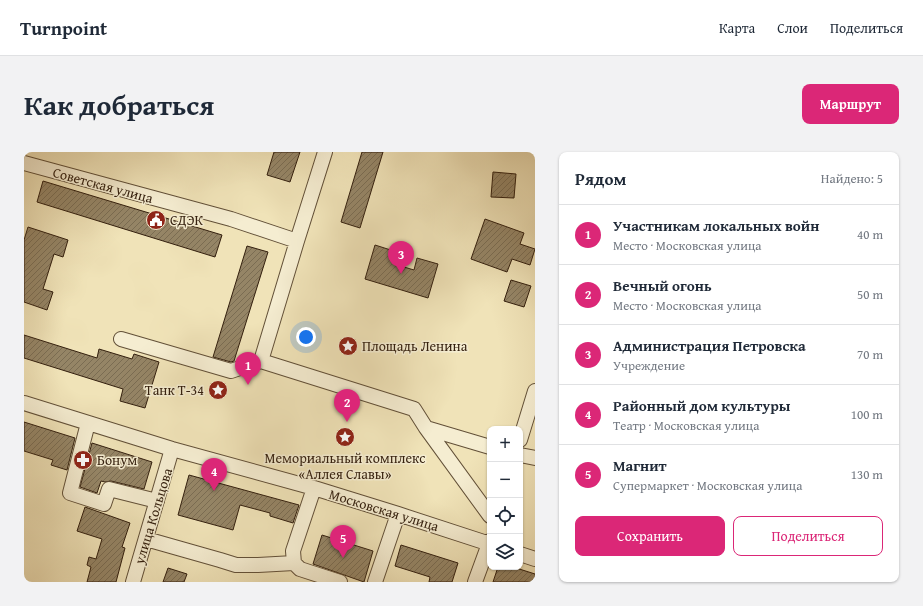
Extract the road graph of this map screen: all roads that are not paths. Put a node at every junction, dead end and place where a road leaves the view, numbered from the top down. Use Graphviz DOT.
graph roads {
  1 [pos="325,152"];
  2 [pos="24,163"];
  3 [pos="297,241"];
  4 [pos="122,339"];
  5 [pos="261,361"];
  6 [pos="535,391"];
  7 [pos="24,403"];
  8 [pos="88,423"];
  9 [pos="426,428"];
  10 [pos="523,430"];
  11 [pos="487,446"];
  12 [pos="172,449"];
  13 [pos="523,456"];
  14 [pos="535,458"];
  15 [pos="314,488"];
  16 [pos="157,501"];
  17 [pos="487,512"];
  18 [pos="398,514"];
  19 [pos="146,539"];
  20 [pos="487,542"];
  21 [pos="487,551"];
  22 [pos="523,555"];
  23 [pos="535,559"];
  24 [pos="294,563"];
  25 [pos="133,582"];
  26 [pos="340,582"];
  27 [pos="376,582"];
  28 [pos="475,582"];
  1 -- 3 [label="street"];
  2 -- 3 [label="street, Советская улица"];
  3 -- 5 [label="street"];
  4 -- 5 [label="street"];
  5 -- 9 [label="street"];
  6 -- 10 [label="street"];
  7 -- 8 [label="street, Московская улица"];
  8 -- 12 [label="street, Московская улица"];
  8 -- 16 [label="street"];
  9 -- 11 [label="street"];
  9 -- 17 [label="street"];
  12 -- 15 [label="street, Московская улица"];
  12 -- 16 [label="street, улица Кольцова"];
  13 -- 14 [label="street"];
  15 -- 18 [label="street, Московская улица"];
  15 -- 24 [label="street"];
  16 -- 19 [label="street, улица Кольцова"];
  18 -- 20 [label="street, Московская улица"];
  18 -- 27 [label="street"];
  19 -- 24 [label="street"];
  19 -- 25 [label="street, улица Кольцова"];
  21 -- 28 [label="street"];
  22 -- 23 [label="street"];
  24 -- 26 [label="street"];
}
